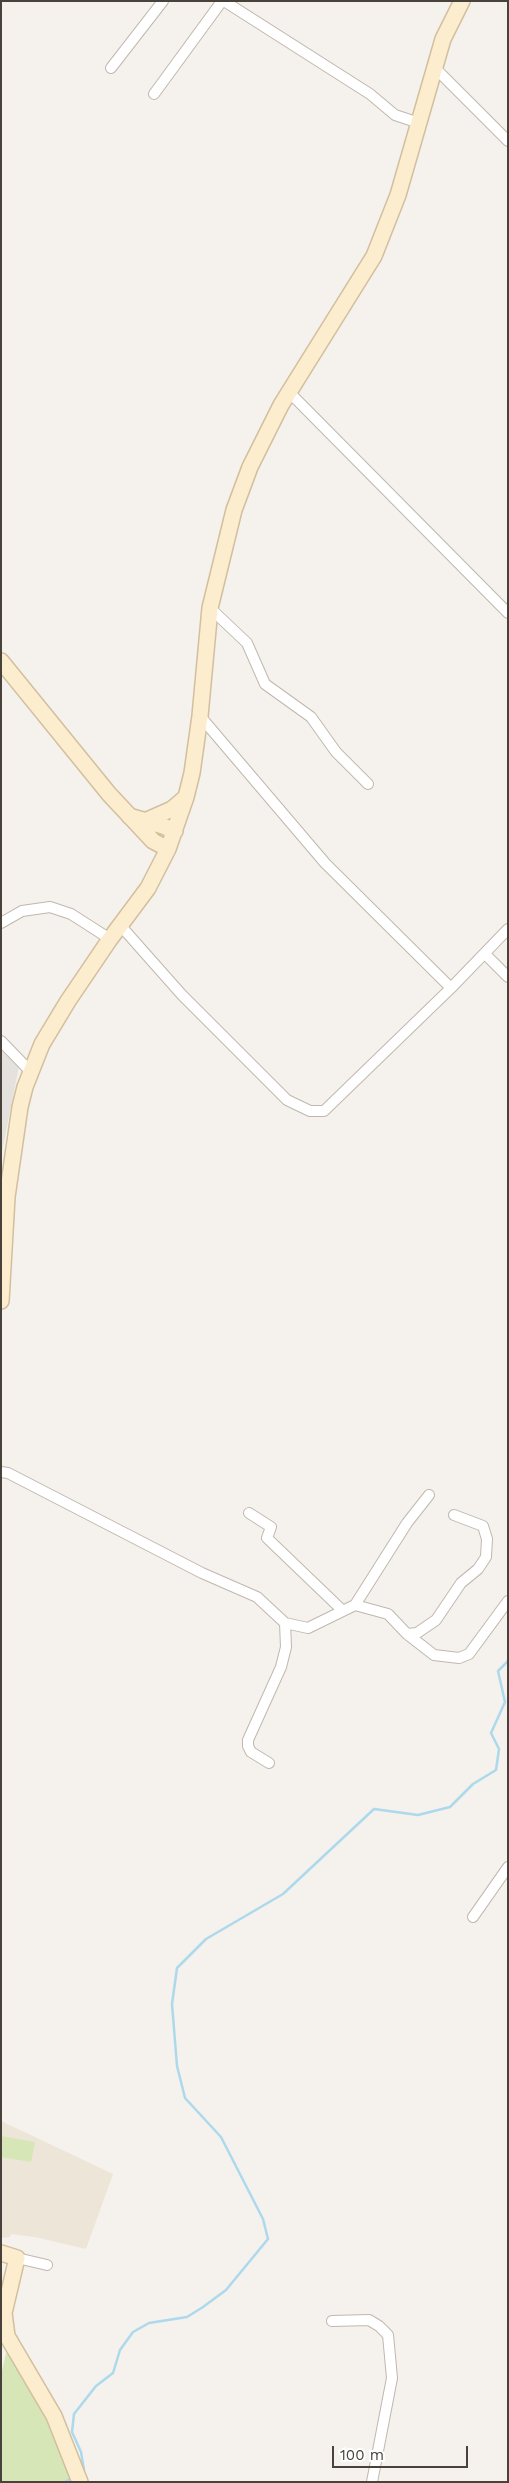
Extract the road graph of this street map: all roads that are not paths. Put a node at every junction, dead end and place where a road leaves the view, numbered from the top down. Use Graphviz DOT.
graph roads {
  1 [pos="162,1"];
  2 [pos="223,1"];
  3 [pos="462,1"];
  4 [pos="434,67"];
  5 [pos="111,68"];
  6 [pos="154,94"];
  7 [pos="419,123"];
  8 [pos="508,141"];
  9 [pos="289,392"];
  10 [pos="210,608"];
  11 [pos="508,613"];
  12 [pos="1,661"];
  13 [pos="200,716"];
  14 [pos="368,784"];
  15 [pos="186,797"];
  16 [pos="145,826"];
  17 [pos="175,832"];
  18 [pos="168,849"];
  19 [pos="160,867"];
  20 [pos="1,923"];
  21 [pos="120,925"];
  22 [pos="508,929"];
  23 [pos="110,939"];
  24 [pos="485,954"];
  25 [pos="508,977"];
  26 [pos="451,988"];
  27 [pos="1,1041"];
  28 [pos="30,1071"];
  29 [pos="1,1301"];
  30 [pos="1,1472"];
  31 [pos="429,1495"];
  32 [pos="249,1512"];
  33 [pos="454,1515"];
  34 [pos="508,1601"];
  35 [pos="356,1605"];
  36 [pos="342,1610"];
  37 [pos="284,1623"];
  38 [pos="407,1634"];
  39 [pos="269,1764"];
  40 [pos="508,1867"];
  41 [pos="473,1917"];
  42 [pos="1,2253"];
  43 [pos="17,2258"];
  44 [pos="47,2265"];
  45 [pos="332,2321"];
  46 [pos="77,2475"];
  47 [pos="372,2482"];
  1 -- 5 [label="street"];
  2 -- 6 [label="street"];
  2 -- 7 [label="street"];
  3 -- 4 [label="main road"];
  4 -- 7 [label="main road"];
  4 -- 8 [label="street"];
  7 -- 9 [label="main road"];
  9 -- 10 [label="main road"];
  9 -- 11 [label="street"];
  10 -- 13 [label="main road"];
  10 -- 14 [label="street"];
  12 -- 16 [label="main road"];
  13 -- 15 [label="main road"];
  13 -- 26 [label="street"];
  15 -- 16 [label="main road"];
  15 -- 17 [label="main road"];
  16 -- 17 [label="main road"];
  16 -- 18 [label="main road"];
  16 -- 19 [label="main road"];
  17 -- 18 [label="main road"];
  18 -- 19 [label="main road"];
  19 -- 21 [label="main road"];
  20 -- 23 [label="street"];
  21 -- 23 [label="main road"];
  21 -- 26 [label="street"];
  22 -- 24 [label="street"];
  23 -- 28 [label="main road"];
  24 -- 25 [label="street"];
  24 -- 26 [label="street"];
  27 -- 28 [label="street"];
  28 -- 29 [label="main road"];
  30 -- 37 [label="street"];
  31 -- 35 [label="street"];
  32 -- 36 [label="street"];
  33 -- 38 [label="street"];
  34 -- 38 [label="street"];
  35 -- 36 [label="street"];
  35 -- 38 [label="street"];
  36 -- 37 [label="street"];
  37 -- 39 [label="street"];
  40 -- 41 [label="street"];
  42 -- 43 [label="main road"];
  43 -- 44 [label="street"];
  43 -- 46 [label="main road"];
  45 -- 47 [label="street"];
}
